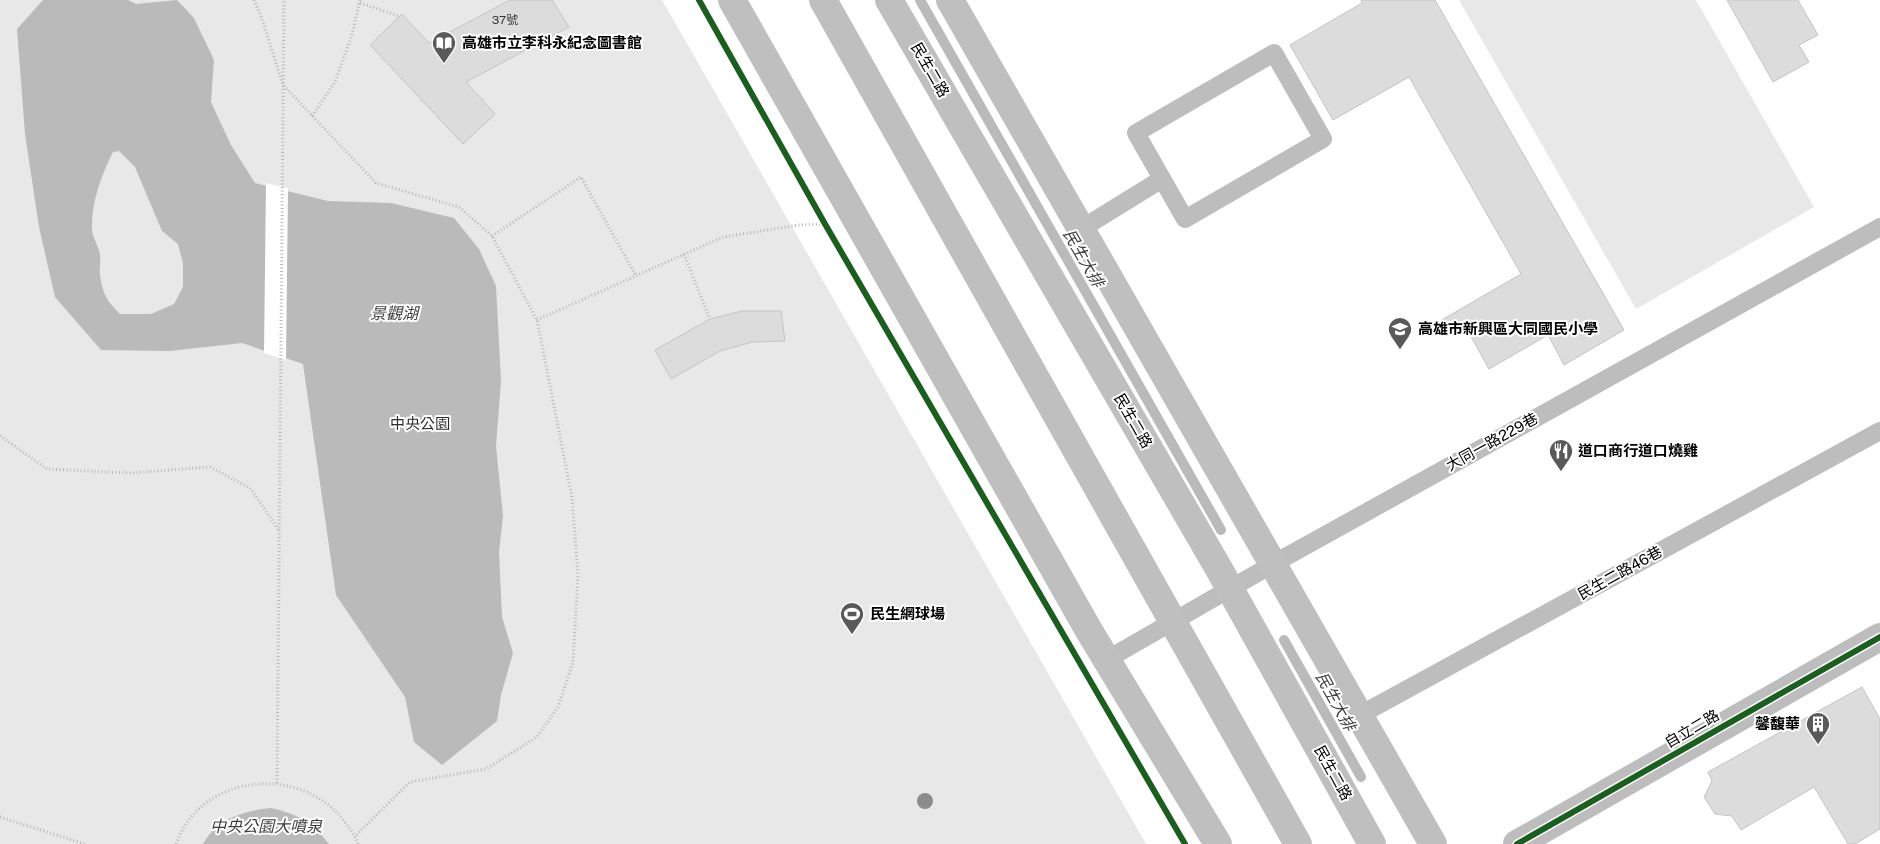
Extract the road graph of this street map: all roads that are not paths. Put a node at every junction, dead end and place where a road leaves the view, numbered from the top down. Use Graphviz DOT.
graph roads {
  1 [pos="732,0"];
  2 [pos="822,0"];
  3 [pos="889,0"];
  4 [pos="950,0"];
  5 [pos="1162,179"];
  6 [pos="1880,227"];
  7 [pos="1081,229"];
  8 [pos="1880,431"];
  9 [pos="1273,564"];
  10 [pos="1230,588"];
  11 [pos="1172,622"];
  12 [pos="1880,637"];
  13 [pos="1106,660"];
  14 [pos="1360,715"];
  15 [pos="1218,844"];
  16 [pos="1298,844"];
  17 [pos="1372,844"];
  18 [pos="1433,844"];
  19 [pos="1517,844"];
  1 -- 13 [label="main road"];
  2 -- 11 [label="main road"];
  3 -- 10 [label="main road, 民生二路"];
  4 -- 7 [label="main road"];
  5 -- 5 [label="lane"];
  5 -- 7 [label="lane"];
  6 -- 9 [label="lane, 大同一路229巷"];
  7 -- 9 [label="main road"];
  8 -- 14 [label="lane, 民生二路46巷"];
  9 -- 10 [label="lane, 大同一路229巷"];
  9 -- 14 [label="main road"];
  10 -- 11 [label="lane, 大同一路229巷"];
  10 -- 17 [label="main road, 民生二路"];
  11 -- 13 [label="lane, 大同一路229巷"];
  11 -- 16 [label="main road"];
  12 -- 19 [label="street, 自立二路"];
  13 -- 15 [label="main road"];
  14 -- 18 [label="main road"];
}
